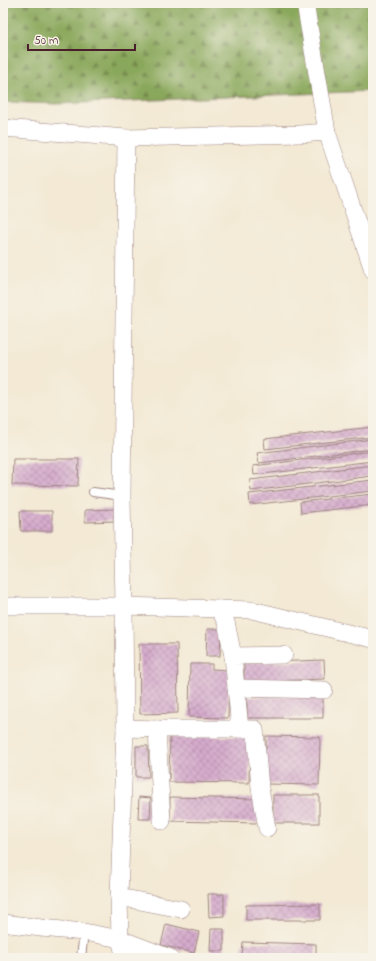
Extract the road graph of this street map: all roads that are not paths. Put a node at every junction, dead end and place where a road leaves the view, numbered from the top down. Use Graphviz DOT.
graph roads {
  1 [pos="305,3"];
  2 [pos="3,128"];
  3 [pos="327,132"];
  4 [pos="126,138"];
  5 [pos="373,270"];
  6 [pos="93,492"];
  7 [pos="122,496"];
  8 [pos="3,606"];
  9 [pos="124,606"];
  10 [pos="219,609"];
  11 [pos="373,639"];
  12 [pos="284,655"];
  13 [pos="233,656"];
  14 [pos="236,688"];
  15 [pos="324,690"];
  16 [pos="125,728"];
  17 [pos="157,729"];
  18 [pos="240,729"];
  19 [pos="162,821"];
  20 [pos="267,828"];
  21 [pos="119,897"];
  22 [pos="181,909"];
  23 [pos="3,923"];
  24 [pos="84,932"];
  25 [pos="120,939"];
  26 [pos="81,958"];
  27 [pos="125,958"];
  28 [pos="170,958"];
  1 -- 3 [label="street"];
  2 -- 4 [label="street"];
  3 -- 4 [label="street"];
  3 -- 5 [label="street"];
  4 -- 7 [label="street"];
  6 -- 7 [label="lane"];
  7 -- 9 [label="street"];
  8 -- 9 [label="street"];
  9 -- 10 [label="street"];
  9 -- 16 [label="street"];
  10 -- 11 [label="street"];
  10 -- 13 [label="street"];
  12 -- 13 [label="street"];
  13 -- 14 [label="street"];
  14 -- 15 [label="street"];
  14 -- 18 [label="street"];
  16 -- 17 [label="street"];
  16 -- 21 [label="street"];
  17 -- 18 [label="street"];
  17 -- 19 [label="street"];
  18 -- 20 [label="street"];
  21 -- 22 [label="street"];
  21 -- 25 [label="street"];
  23 -- 24 [label="street"];
  24 -- 25 [label="street"];
  24 -- 26 [label="lane"];
  25 -- 27 [label="street"];
  25 -- 28 [label="street"];
}
